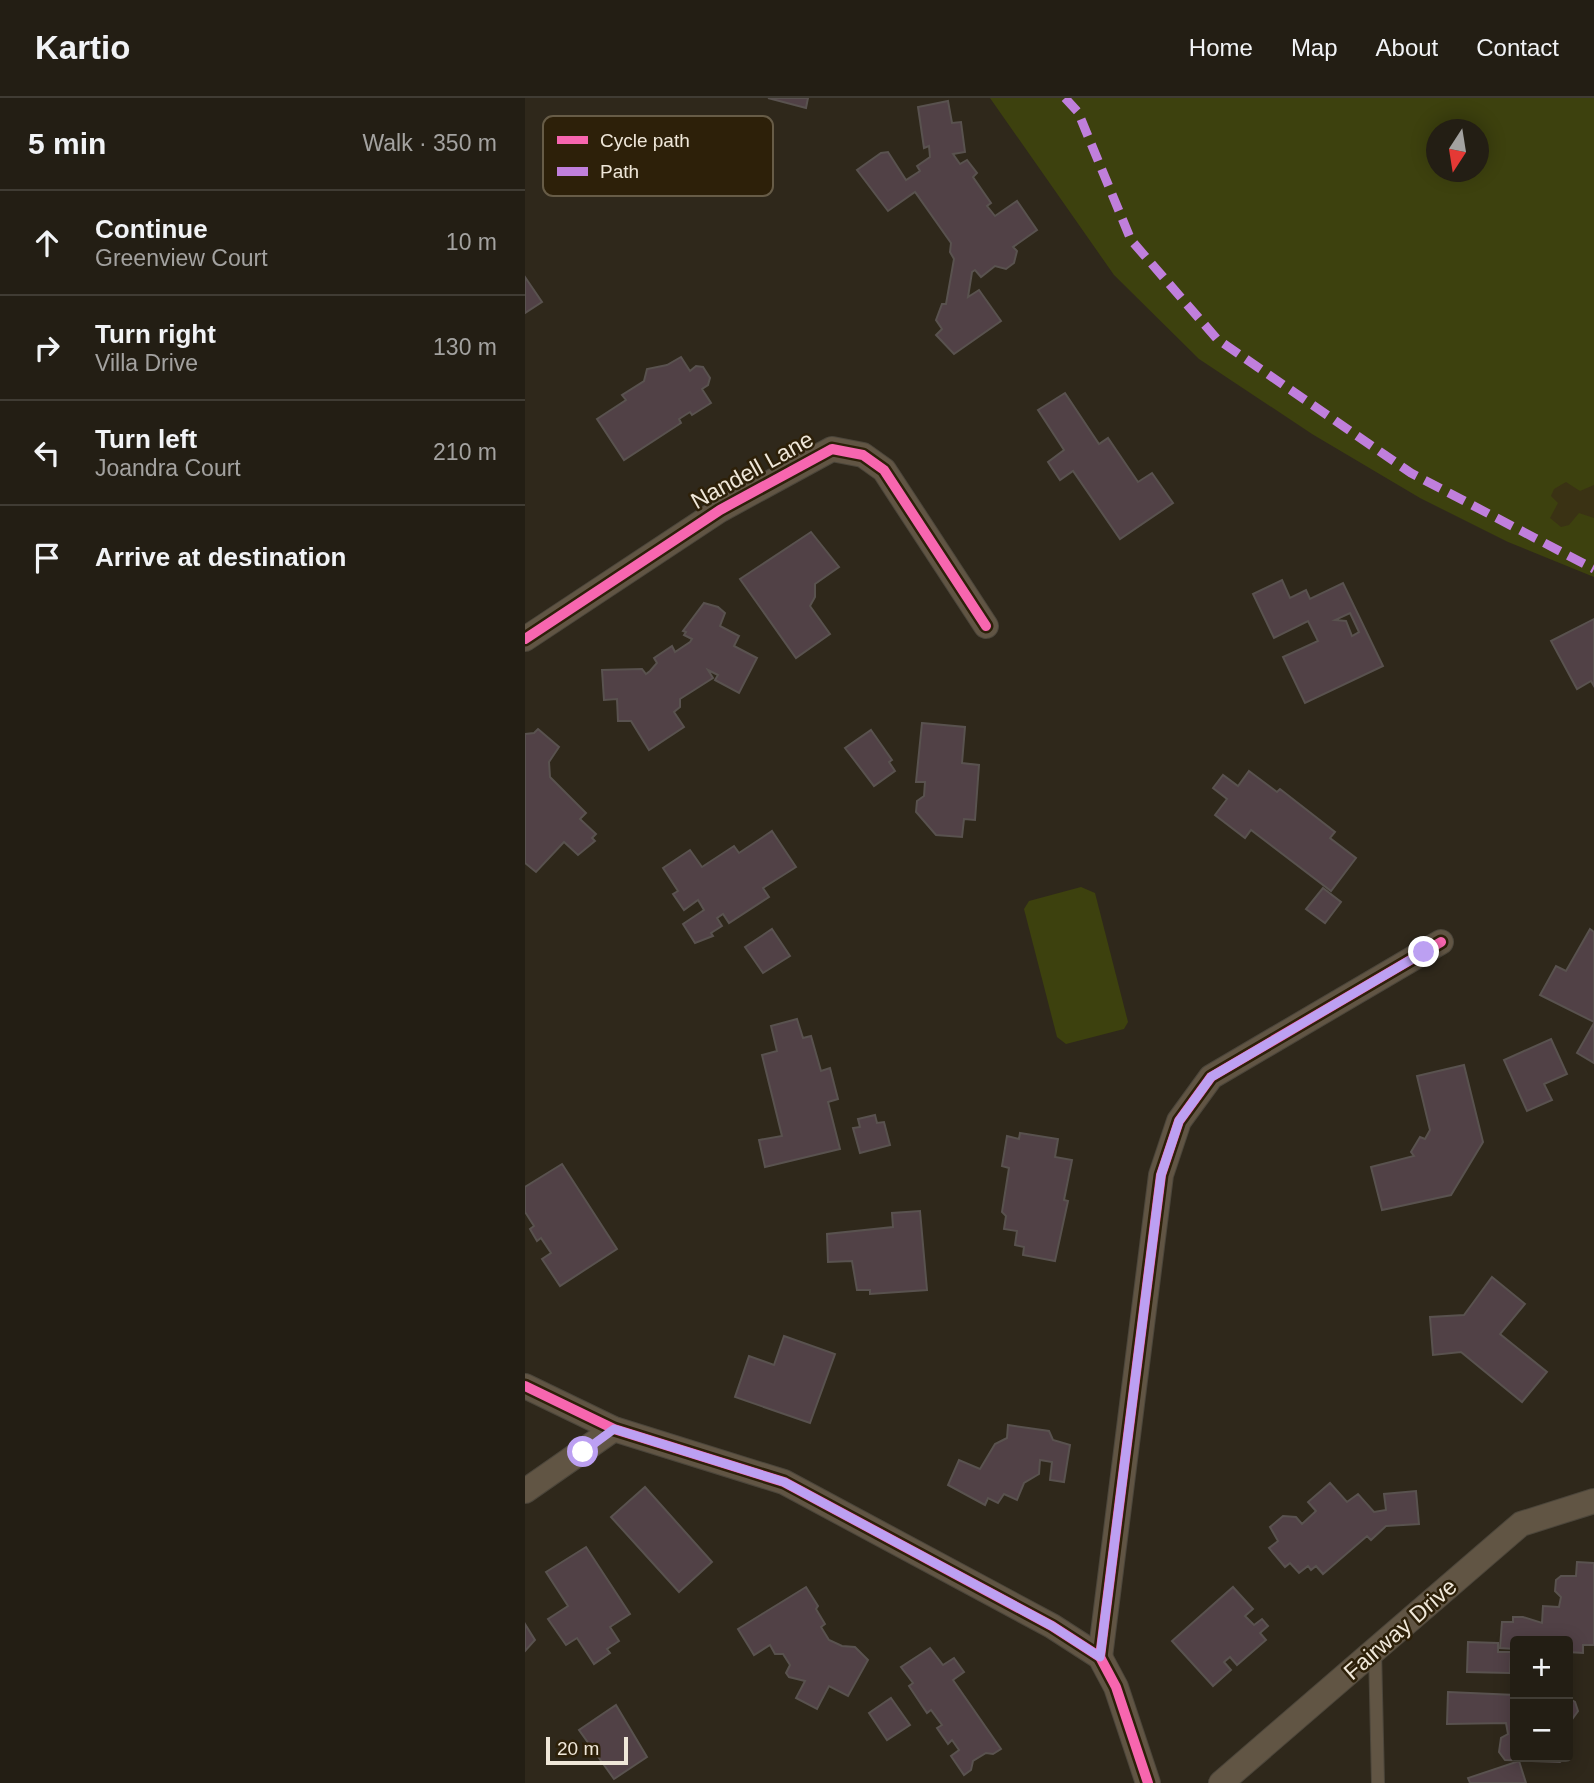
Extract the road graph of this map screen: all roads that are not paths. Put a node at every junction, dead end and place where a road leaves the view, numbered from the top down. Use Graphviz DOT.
graph roads {
  1 [pos="986,626"];
  2 [pos="525,639"];
  3 [pos="1441,942"];
  4 [pos="525,1386"];
  5 [pos="614,1429"];
  6 [pos="525,1491"];
  7 [pos="1594,1501"];
  8 [pos="1375,1650"];
  9 [pos="1100,1657"];
  10 [pos="1148,1783"];
  11 [pos="1221,1783"];
  12 [pos="1378,1783"];
  1 -- 2 [label="street, Nandell Lane"];
  3 -- 9 [label="street"];
  4 -- 5 [label="street"];
  5 -- 6 [label="street"];
  5 -- 9 [label="street"];
  7 -- 8 [label="street, Fairway Drive"];
  8 -- 11 [label="street, Fairway Drive"];
  8 -- 12 [label="lane"];
  9 -- 10 [label="street"];
}
